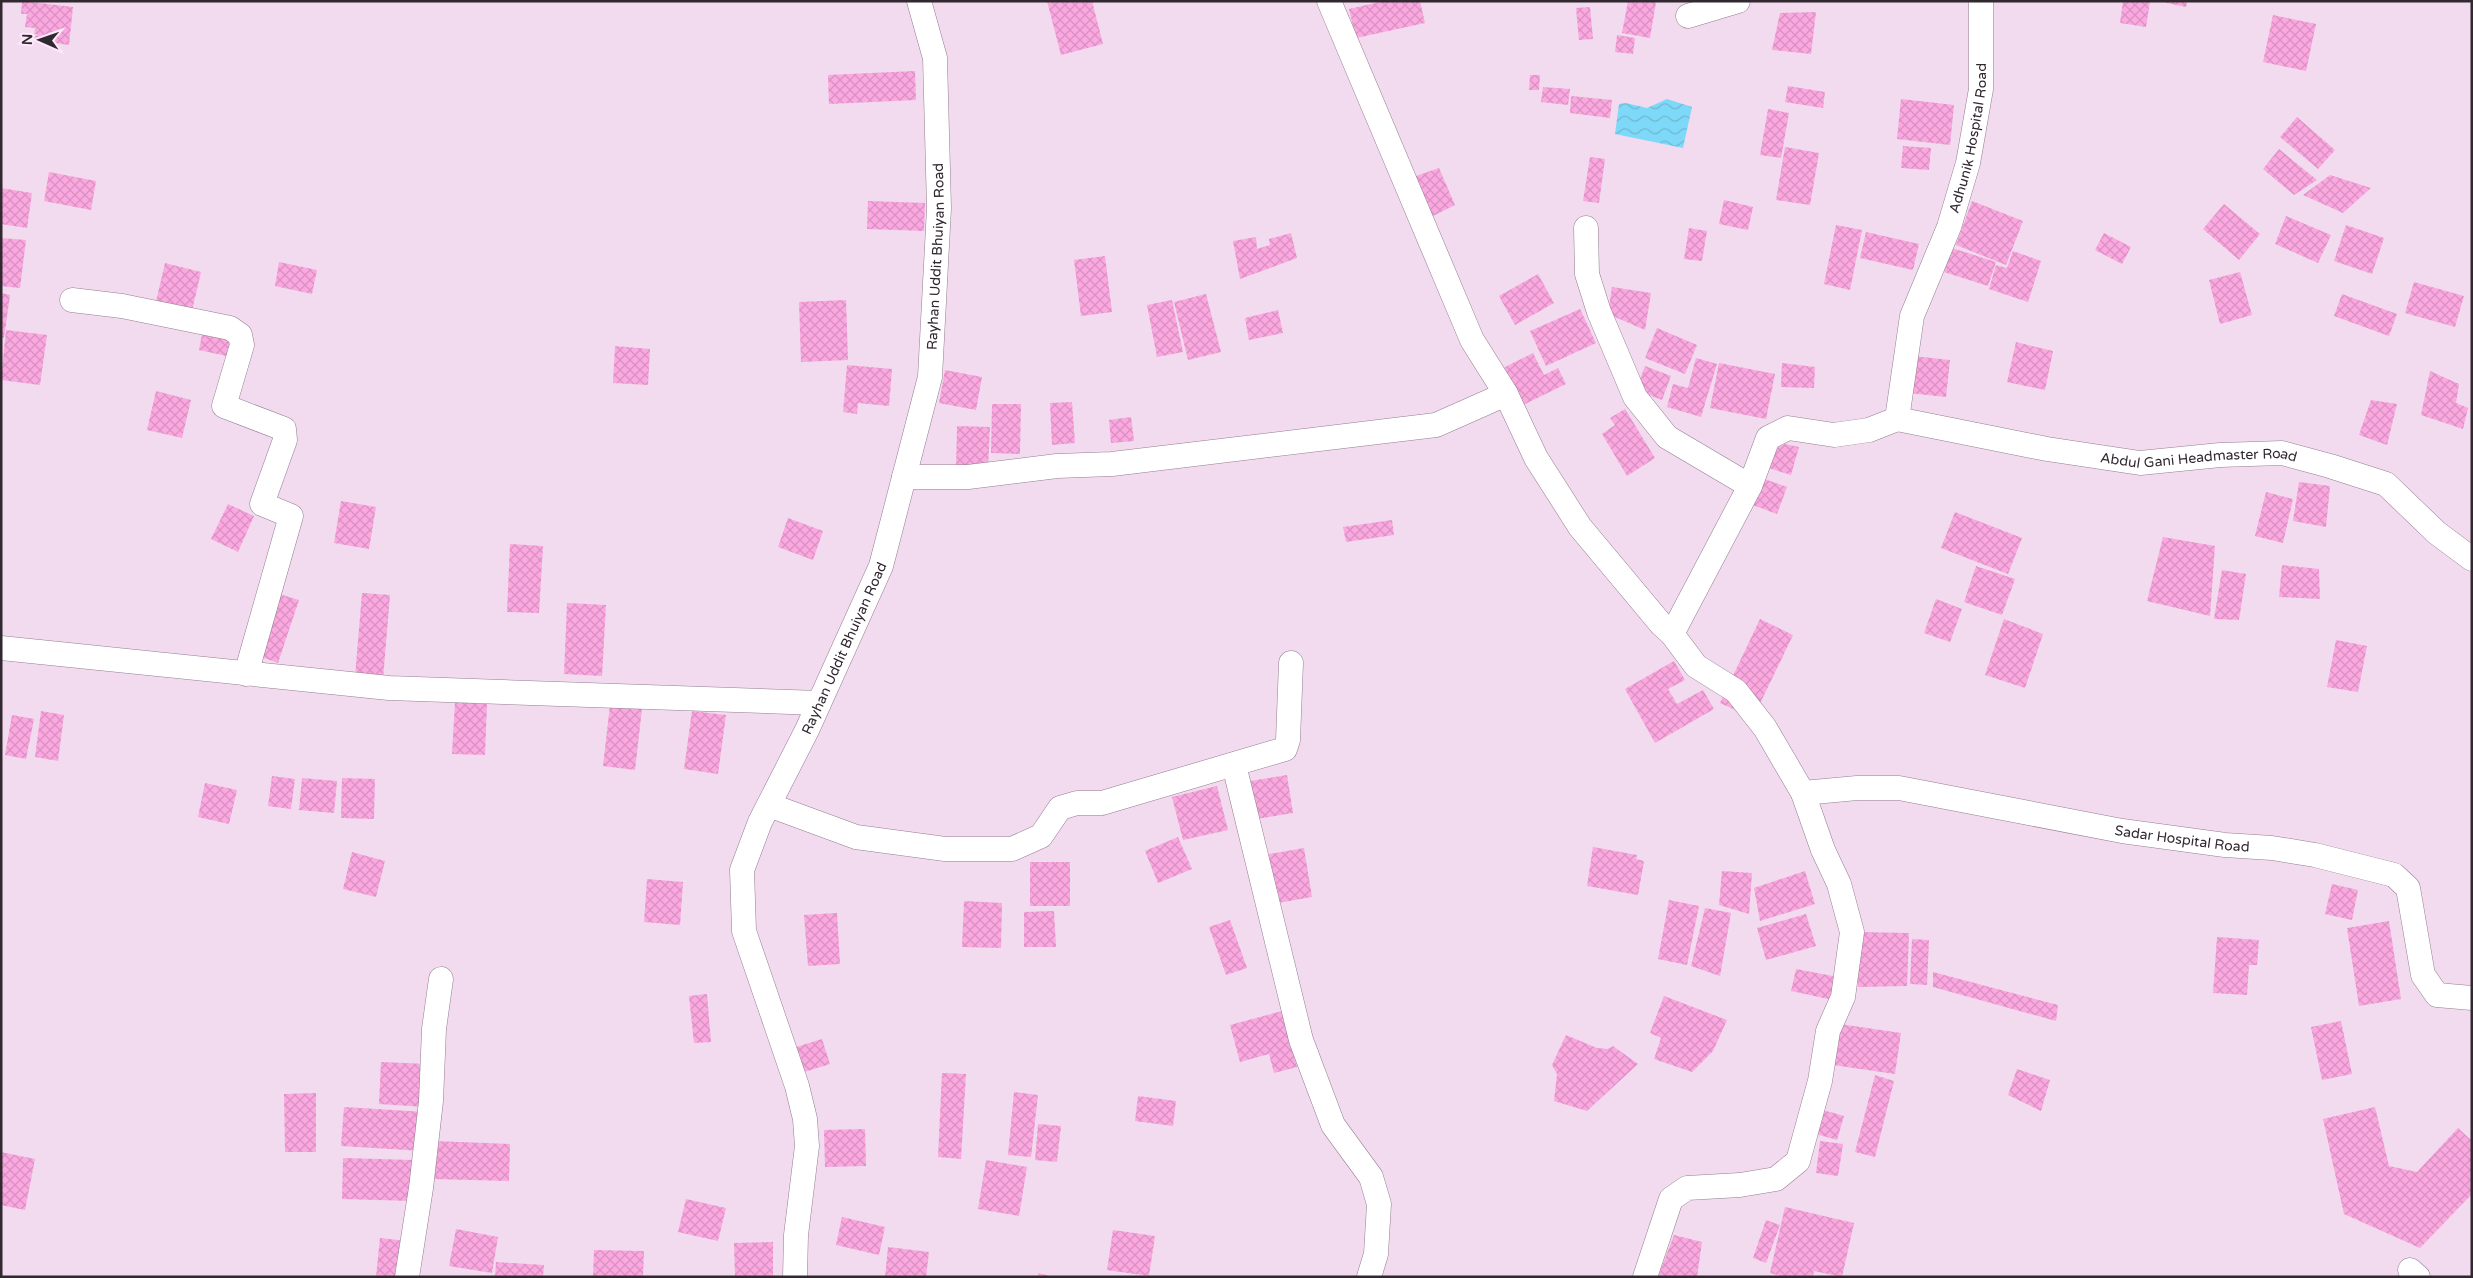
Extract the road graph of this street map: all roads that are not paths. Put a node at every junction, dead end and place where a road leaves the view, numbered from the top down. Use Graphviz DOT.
graph roads {
  1 [pos="919,1"];
  2 [pos="1329,1"];
  3 [pos="1738,1"];
  4 [pos="1982,1"];
  5 [pos="1688,16"];
  6 [pos="1586,228"];
  7 [pos="72,300"];
  8 [pos="1503,396"];
  9 [pos="1897,419"];
  10 [pos="904,477"];
  11 [pos="1750,486"];
  12 [pos="2472,559"];
  13 [pos="1672,634"];
  14 [pos="1,648"];
  15 [pos="1291,664"];
  16 [pos="246,674"];
  17 [pos="819,703"];
  18 [pos="1234,765"];
  19 [pos="1803,793"];
  20 [pos="769,805"];
  21 [pos="441,979"];
  22 [pos="2472,998"];
  23 [pos="407,1277"];
  24 [pos="795,1277"];
  25 [pos="1369,1277"];
  26 [pos="1645,1277"];
  1 -- 10 [label="street, Rayhan Uddit Bhuiyan Road"];
  2 -- 8 [label="street"];
  3 -- 5 [label="street"];
  4 -- 9 [label="street, Adhunik Hospital Road"];
  6 -- 11 [label="street"];
  7 -- 16 [label="street"];
  8 -- 10 [label="street"];
  8 -- 13 [label="street"];
  9 -- 11 [label="street"];
  9 -- 12 [label="street, Abdul Gani Headmaster Road"];
  10 -- 17 [label="street, Rayhan Uddit Bhuiyan Road"];
  11 -- 13 [label="street"];
  13 -- 19 [label="street"];
  14 -- 16 [label="street"];
  15 -- 18 [label="street"];
  16 -- 17 [label="street"];
  17 -- 20 [label="street, Rayhan Uddit Bhuiyan Road"];
  18 -- 20 [label="street"];
  18 -- 25 [label="street"];
  19 -- 22 [label="street, Sadar Hospital Road"];
  19 -- 26 [label="street"];
  20 -- 24 [label="street, Rayhan Uddit Bhuiyan Road"];
  21 -- 23 [label="street"];
}
